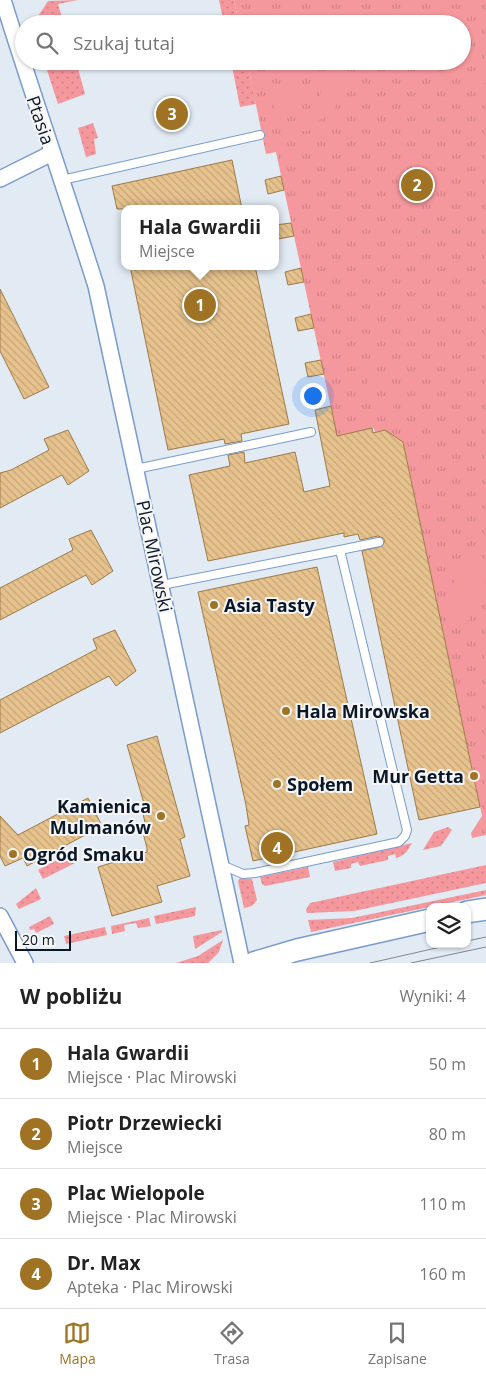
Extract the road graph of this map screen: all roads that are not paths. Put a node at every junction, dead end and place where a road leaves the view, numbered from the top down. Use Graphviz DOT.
graph roads {
  1 [pos="3,0"];
  2 [pos="15,37"];
  3 [pos="25,70"];
  4 [pos="260,135"];
  5 [pos="52,153"];
  6 [pos="0,179"];
  7 [pos="62,180"];
  8 [pos="311,432"];
  9 [pos="136,469"];
  10 [pos="379,542"];
  11 [pos="340,550"];
  12 [pos="162,585"];
  13 [pos="222,865"];
  14 [pos="486,909"];
  15 [pos="471,911"];
  16 [pos="0,916"];
  17 [pos="426,921"];
  18 [pos="25,963"];
  19 [pos="242,963"];
  20 [pos="253,963"];
  1 -- 2 [label="street, Ptasia"];
  3 -- 5 [label="street, Ptasia"];
  4 -- 7 [label="lane"];
  5 -- 6 [label="street"];
  5 -- 7 [label="street, Plac Mirowski"];
  7 -- 9 [label="street, Plac Mirowski"];
  8 -- 9 [label="lane"];
  9 -- 12 [label="street, Plac Mirowski"];
  10 -- 11 [label="lane"];
  11 -- 12 [label="lane"];
  11 -- 13 [label="lane"];
  12 -- 13 [label="street, Plac Mirowski"];
  13 -- 19 [label="street, Plac Mirowski"];
  14 -- 15 [label="main road"];
  16 -- 18 [label="street"];
  17 -- 20 [label="main road"];
}
